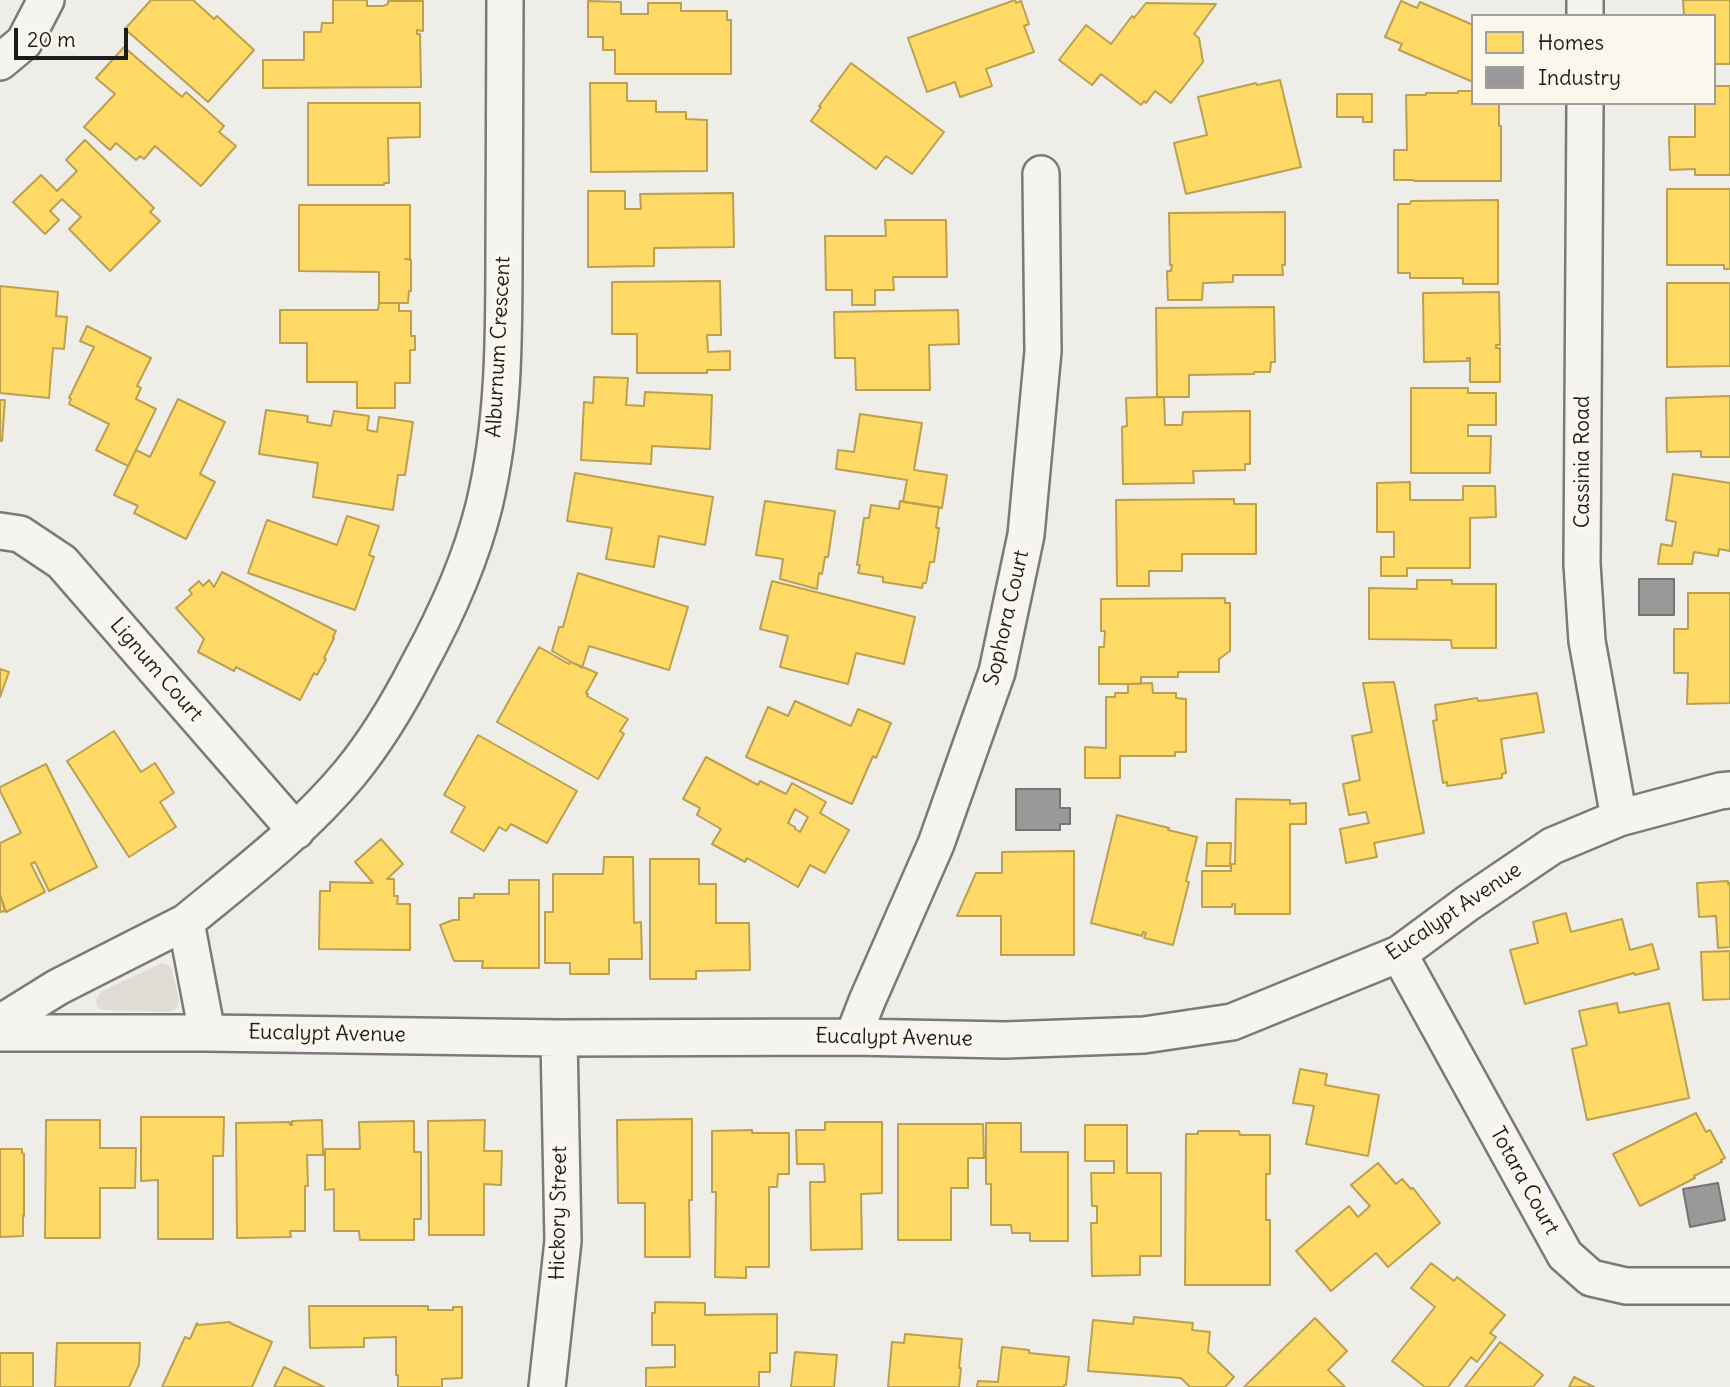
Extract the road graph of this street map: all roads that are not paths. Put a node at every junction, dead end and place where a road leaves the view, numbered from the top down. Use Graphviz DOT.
graph roads {
  1 [pos="46,0"];
  2 [pos="505,0"];
  3 [pos="0,62"];
  4 [pos="1585,105"];
  5 [pos="1041,174"];
  6 [pos="0,531"];
  7 [pos="1730,790"];
  8 [pos="1619,818"];
  9 [pos="296,831"];
  10 [pos="186,922"];
  11 [pos="1399,954"];
  12 [pos="0,1023"];
  13 [pos="0,1033"];
  14 [pos="207,1033"];
  15 [pos="853,1037"];
  16 [pos="559,1038"];
  17 [pos="1730,1286"];
  18 [pos="547,1387"];
  1 -- 3 [label="street"];
  2 -- 9 [label="street, Alburnum Crescent"];
  4 -- 8 [label="street, Cassinia Road"];
  5 -- 15 [label="street, Sophora Court"];
  6 -- 9 [label="street, Lignum Court"];
  7 -- 8 [label="street, Eucalypt Avenue"];
  8 -- 11 [label="street, Eucalypt Avenue"];
  9 -- 10 [label="street, Alburnum Crescent"];
  10 -- 12 [label="street, Alburnum Crescent"];
  10 -- 14 [label="street"];
  11 -- 15 [label="street, Eucalypt Avenue"];
  11 -- 17 [label="street, Totara Court"];
  13 -- 14 [label="street, Eucalypt Avenue"];
  14 -- 16 [label="street, Eucalypt Avenue"];
  15 -- 16 [label="street, Eucalypt Avenue"];
  16 -- 18 [label="street, Hickory Street"];
}
